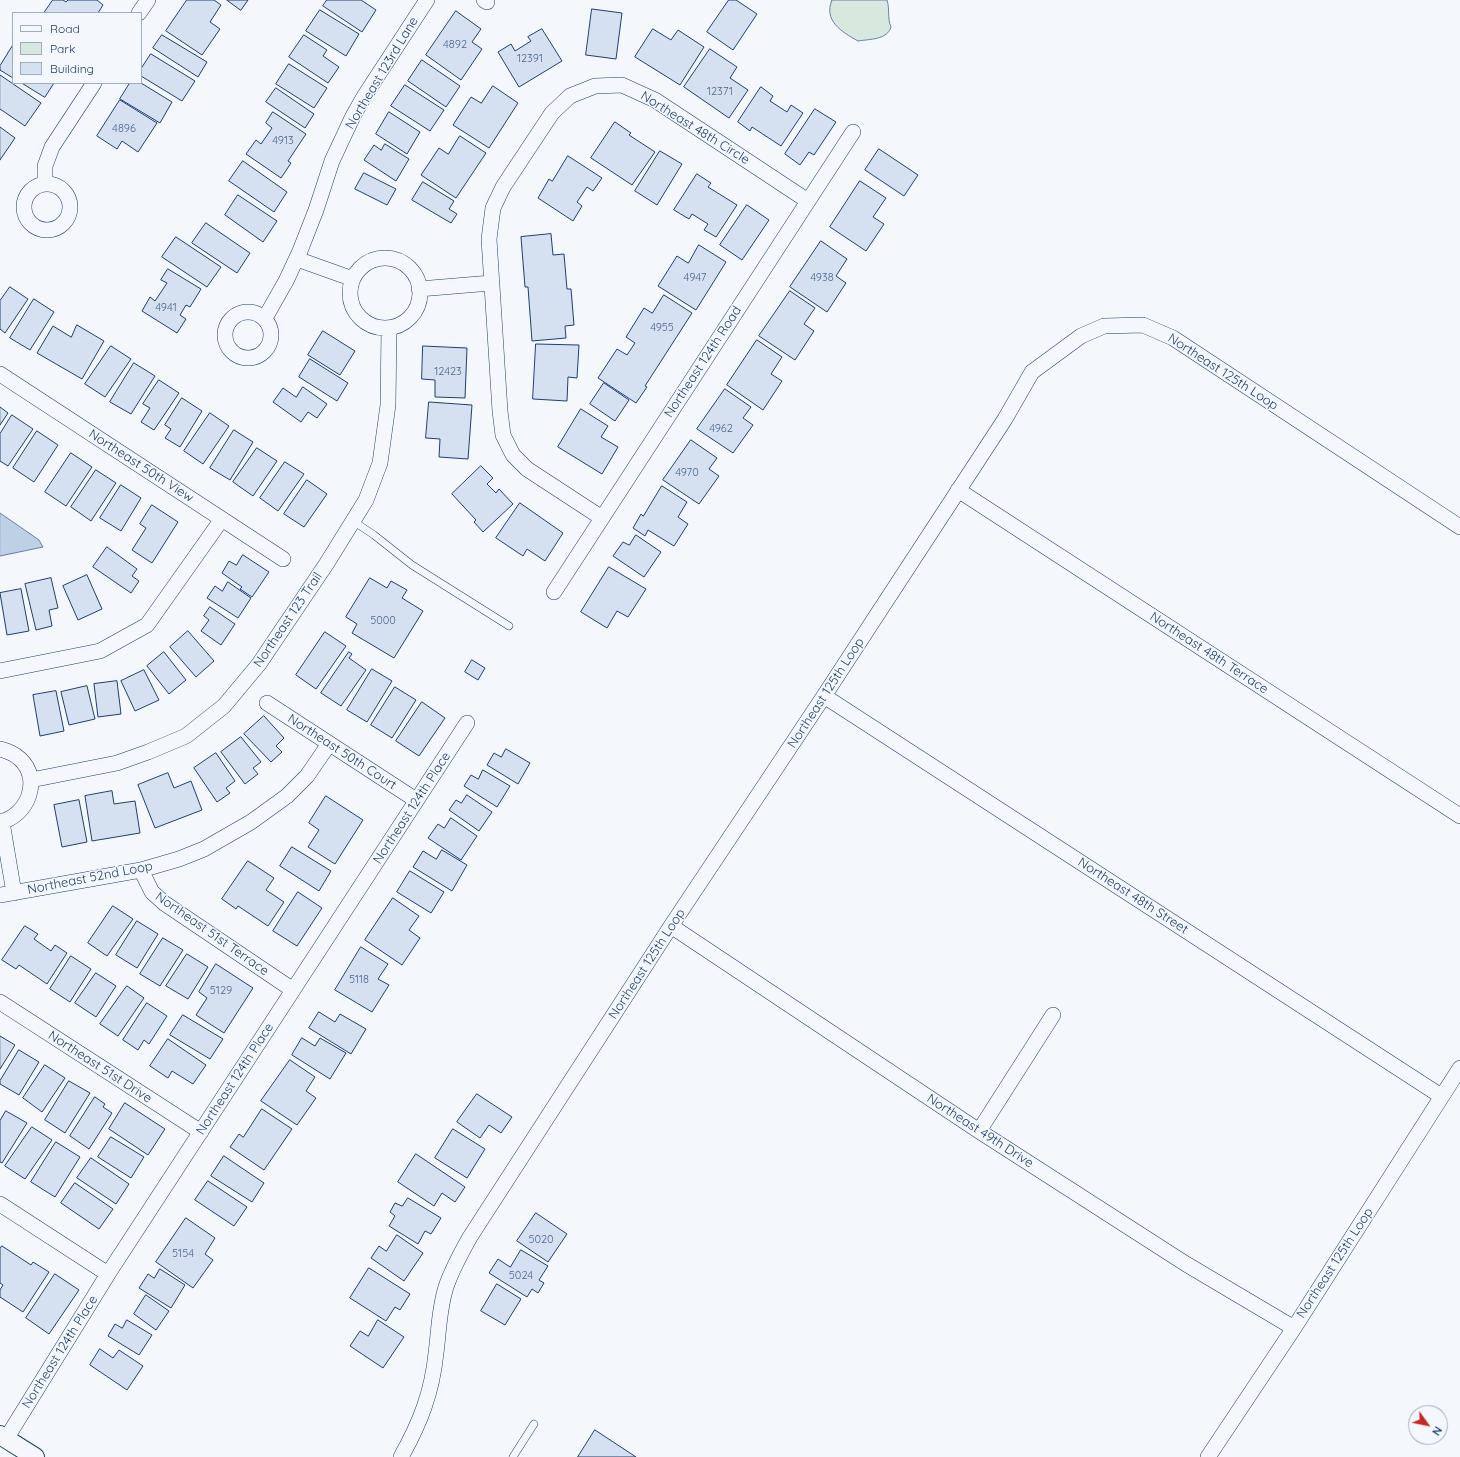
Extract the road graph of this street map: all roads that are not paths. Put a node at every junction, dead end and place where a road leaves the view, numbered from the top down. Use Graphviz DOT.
graph roads {
  1 [pos="148,0"];
  2 [pos="427,0"];
  3 [pos="140,12"];
  4 [pos="93,84"];
  5 [pos="853,132"];
  6 [pos="45,184"];
  7 [pos="808,201"];
  8 [pos="297,259"];
  9 [pos="353,279"];
  10 [pos="491,283"];
  11 [pos="420,289"];
  12 [pos="265,318"];
  13 [pos="389,328"];
  14 [pos="0,374"];
  15 [pos="958,490"];
  16 [pos="602,518"];
  17 [pos="222,519"];
  18 [pos="353,521"];
  19 [pos="1460,527"];
  20 [pos="283,559"];
  21 [pos="554,592"];
  22 [pos="509,626"];
  23 [pos="0,671"];
  24 [pos="824,696"];
  25 [pos="267,703"];
  26 [pos="467,723"];
  27 [pos="330,744"];
  28 [pos="0,749"];
  29 [pos="31,780"];
  30 [pos="416,800"];
  31 [pos="1460,816"];
  32 [pos="1,822"];
  33 [pos="141,870"];
  34 [pos="7,894"];
  35 [pos="672,926"];
  36 [pos="293,990"];
  37 [pos="0,1002"];
  38 [pos="1053,1015"];
  39 [pos="1460,1068"];
  40 [pos="1441,1096"];
  41 [pos="978,1131"];
  42 [pos="200,1132"];
  43 [pos="0,1204"];
  44 [pos="108,1274"];
  45 [pos="1294,1328"];
  46 [pos="534,1424"];
  47 [pos="3,1437"];
  48 [pos="35,1457"];
  49 [pos="401,1457"];
  50 [pos="513,1457"];
  51 [pos="1208,1457"];
  1 -- 3 [label="street"];
  2 -- 8 [label="street, Northeast 123rd Lane"];
  4 -- 6 [label="street"];
  5 -- 7 [label="street, Northeast 124th Road"];
  7 -- 10 [label="street, Northeast 48th Circle"];
  7 -- 16 [label="street, Northeast 124th Road"];
  8 -- 9 [label="street"];
  8 -- 12 [label="street, Northeast 123rd Lane"];
  9 -- 11 [label="street"];
  9 -- 13 [label="street"];
  10 -- 11 [label="street"];
  10 -- 16 [label="street, Northeast 48th Circle"];
  11 -- 13 [label="street"];
  13 -- 18 [label="street, Northeast 123 Trail"];
  14 -- 17 [label="street, Northeast 50th View"];
  15 -- 19 [label="street, Northeast 125th Loop"];
  15 -- 24 [label="street, Northeast 125th Loop"];
  15 -- 31 [label="street, Northeast 48th Terrace"];
  16 -- 21 [label="street, Northeast 124th Road"];
  17 -- 20 [label="street, Northeast 50th View"];
  17 -- 23 [label="street"];
  18 -- 22 [label="lane"];
  18 -- 29 [label="street, Northeast 123 Trail"];
  24 -- 35 [label="street, Northeast 125th Loop"];
  24 -- 40 [label="street, Northeast 48th Street"];
  25 -- 27 [label="street, Northeast 50th Court"];
  26 -- 30 [label="street, Northeast 124th Place"];
  27 -- 30 [label="street, Northeast 50th Court"];
  27 -- 33 [label="street, Northeast 52nd Loop"];
  28 -- 29 [label="street"];
  29 -- 32 [label="street"];
  30 -- 36 [label="street, Northeast 124th Place"];
  32 -- 34 [label="street"];
  33 -- 34 [label="street, Northeast 52nd Loop"];
  33 -- 36 [label="street, Northeast 51st Terrace"];
  35 -- 41 [label="street, Northeast 49th Drive"];
  35 -- 49 [label="street, Northeast 125th Loop"];
  36 -- 42 [label="street, Northeast 124th Place"];
  37 -- 42 [label="street, Northeast 51st Drive"];
  38 -- 41 [label="street"];
  39 -- 40 [label="street, Northeast 125th Loop"];
  40 -- 45 [label="street, Northeast 125th Loop"];
  41 -- 45 [label="street, Northeast 49th Drive"];
  42 -- 44 [label="street, Northeast 124th Place"];
  43 -- 44 [label="street"];
  44 -- 47 [label="street, Northeast 124th Place"];
  45 -- 51 [label="street, Northeast 125th Loop"];
  46 -- 50 [label="lane"];
  47 -- 48 [label="street"];
}
